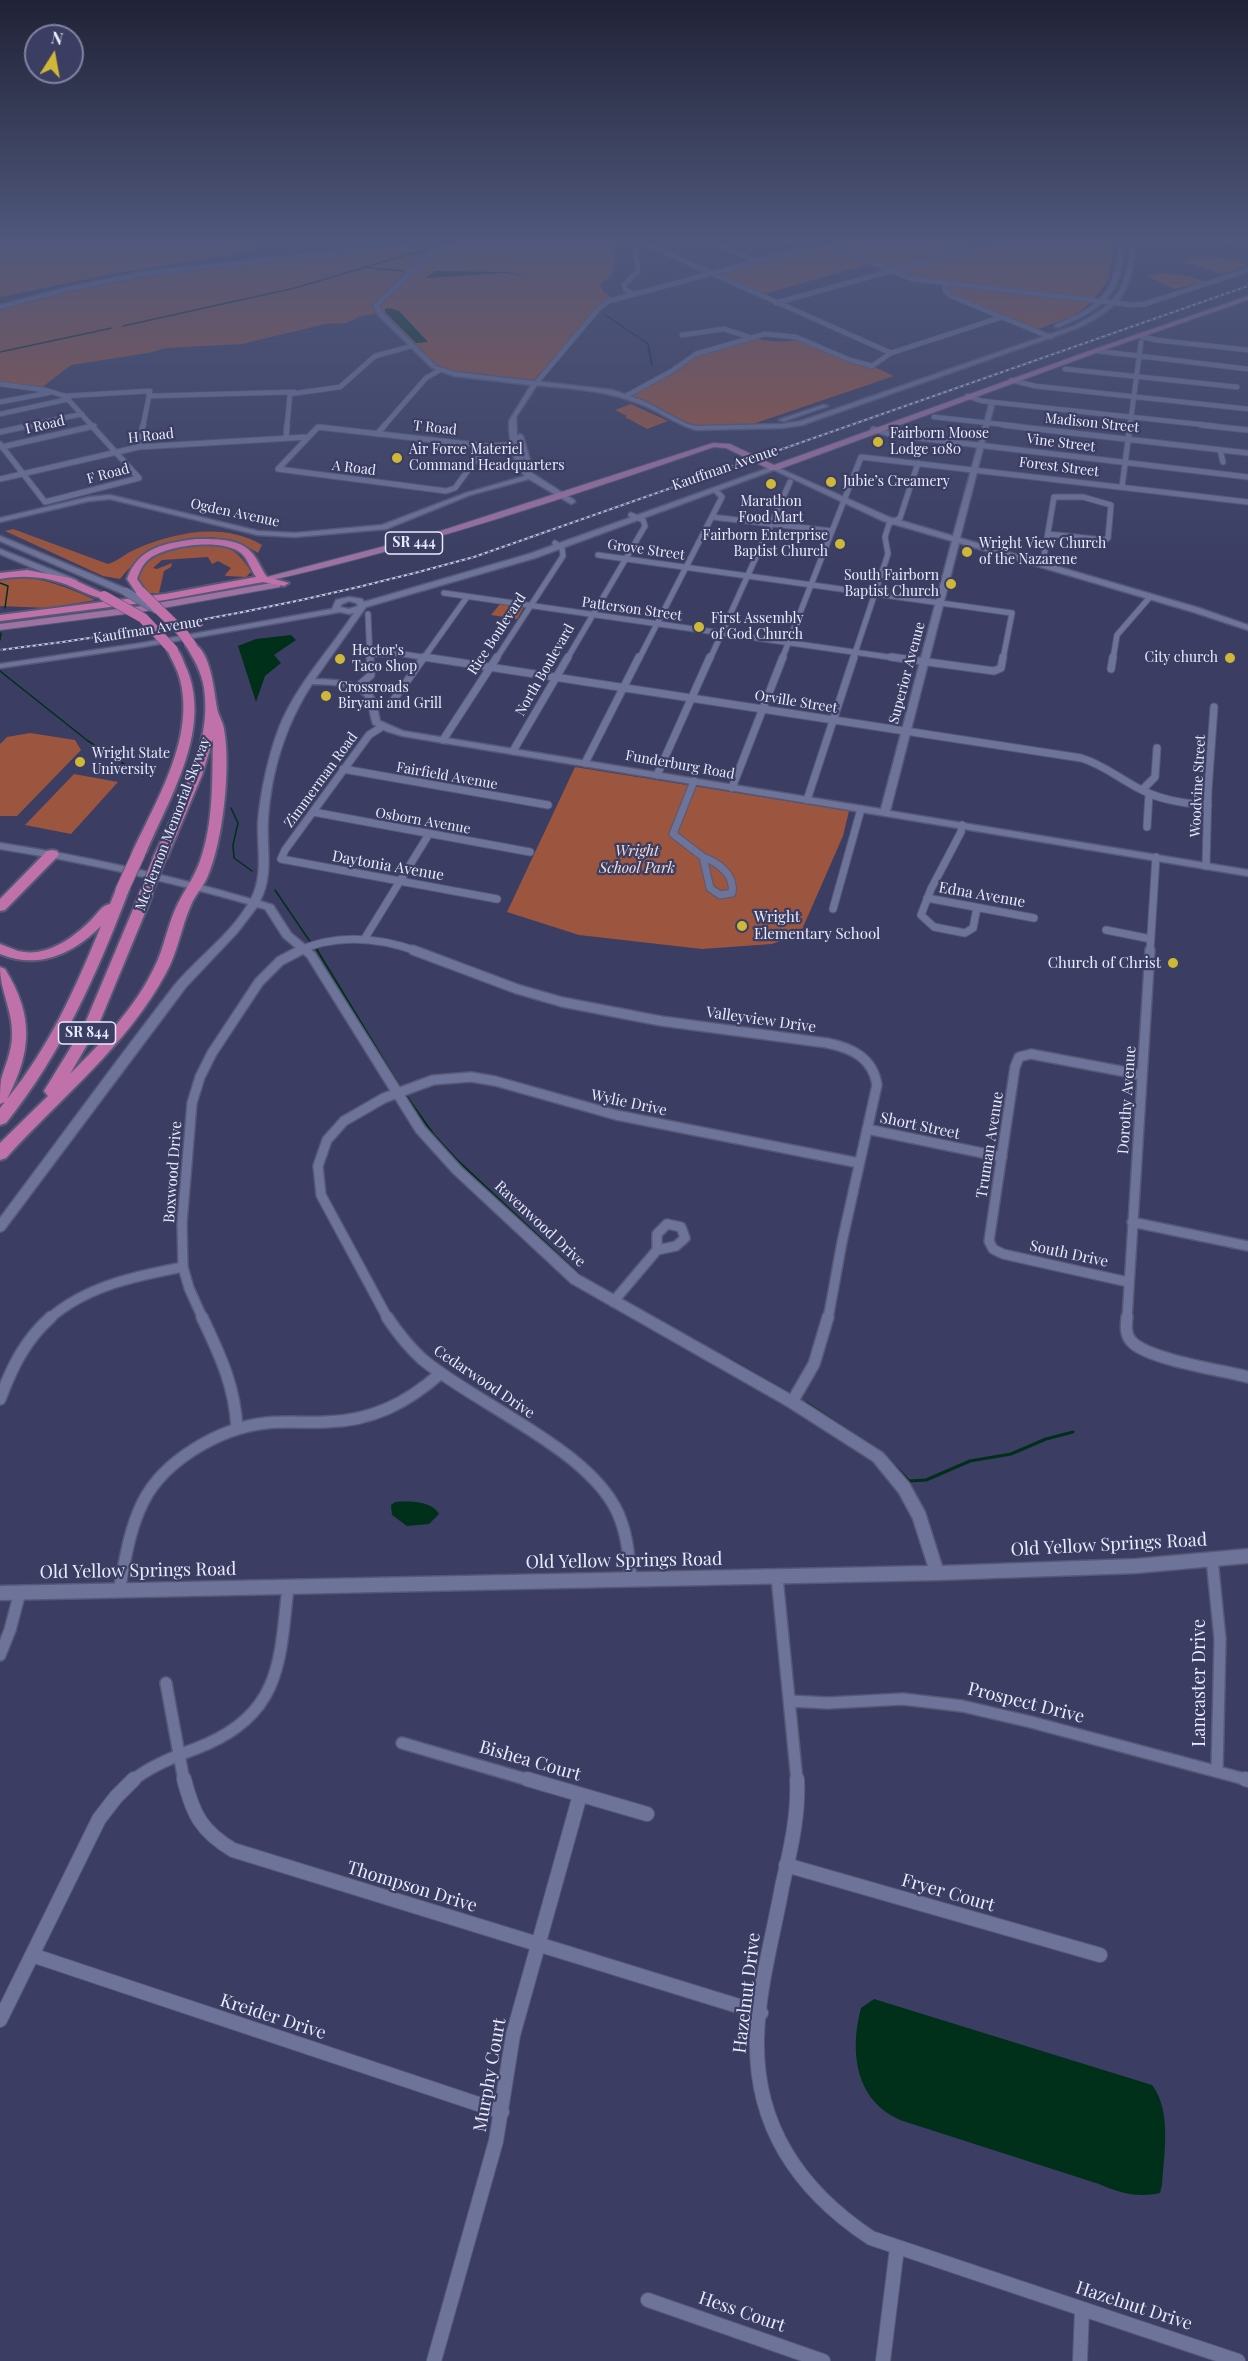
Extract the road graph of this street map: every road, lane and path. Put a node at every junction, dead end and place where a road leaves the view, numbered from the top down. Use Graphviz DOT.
graph roads {
  1 [pos="393,351"];
  2 [pos="418,351"];
  3 [pos="563,351"];
  4 [pos="705,351"];
  5 [pos="829,351"];
  6 [pos="887,351"];
  7 [pos="897,351"];
  8 [pos="986,351"];
  9 [pos="1009,351"];
  10 [pos="1098,351"];
  11 [pos="1099,351"];
  12 [pos="1139,351"];
  13 [pos="891,353"];
  14 [pos="1139,357"];
  15 [pos="1065,369"];
  16 [pos="1248,369"];
  17 [pos="440,370"];
  18 [pos="1136,376"];
  19 [pos="1014,381"];
  20 [pos="536,383"];
  21 [pos="0,384"];
  22 [pos="1237,387"];
  23 [pos="53,392"];
  24 [pos="294,392"];
  25 [pos="149,394"];
  26 [pos="626,396"];
  27 [pos="1134,396"];
  28 [pos="969,397"];
  29 [pos="67,398"];
  30 [pos="0,402"];
  31 [pos="992,402"];
  32 [pos="1248,409"];
  33 [pos="0,414"];
  34 [pos="82,414"];
  35 [pos="934,417"];
  36 [pos="1131,417"];
  37 [pos="680,422"];
  38 [pos="987,423"];
  39 [pos="94,426"];
  40 [pos="875,430"];
  41 [pos="1248,430"];
  42 [pos="0,432"];
  43 [pos="377,434"];
  44 [pos="308,437"];
  45 [pos="286,438"];
  46 [pos="1128,439"];
  47 [pos="1167,443"];
  48 [pos="515,444"];
  49 [pos="1,446"];
  50 [pos="488,446"];
  51 [pos="981,446"];
  52 [pos="139,447"];
  53 [pos="732,448"];
  54 [pos="1220,450"];
  55 [pos="117,452"];
  56 [pos="1248,453"];
  57 [pos="1166,455"];
  58 [pos="1223,462"];
  59 [pos="918,463"];
  60 [pos="1125,463"];
  61 [pos="772,467"];
  62 [pos="975,470"];
  63 [pos="23,474"];
  64 [pos="532,476"];
  65 [pos="1248,477"];
  66 [pos="0,479"];
  67 [pos="790,482"];
  68 [pos="1122,487"];
  69 [pos="715,490"];
  70 [pos="562,496"];
  71 [pos="843,501"];
  72 [pos="572,502"];
  73 [pos="1248,502"];
  74 [pos="712,516"];
  75 [pos="635,517"];
  76 [pos="0,520"];
  77 [pos="893,521"];
  78 [pos="771,524"];
  79 [pos="832,531"];
  80 [pos="1048,534"];
  81 [pos="0,538"];
  82 [pos="955,541"];
  83 [pos="557,544"];
  84 [pos="0,552"];
  85 [pos="598,555"];
  86 [pos="625,559"];
  87 [pos="1036,563"];
  88 [pos="686,568"];
  89 [pos="0,576"];
  90 [pos="748,576"];
  91 [pos="263,579"];
  92 [pos="284,583"];
  93 [pos="79,584"];
  94 [pos="811,585"];
  95 [pos="444,593"];
  96 [pos="875,593"];
  97 [pos="467,597"];
  98 [pos="1150,597"];
  99 [pos="940,602"];
  100 [pos="115,604"];
  101 [pos="529,606"];
  102 [pos="362,607"];
  103 [pos="340,608"];
  104 [pos="158,610"];
  105 [pos="0,611"];
  106 [pos="592,615"];
  107 [pos="0,618"];
  108 [pos="656,625"];
  109 [pos="350,626"];
  110 [pos="0,627"];
  111 [pos="1248,628"];
  112 [pos="721,634"];
  113 [pos="788,643"];
  114 [pos="855,653"];
  115 [pos="370,654"];
  116 [pos="425,657"];
  117 [pos="924,662"];
  118 [pos="0,666"];
  119 [pos="490,667"];
  120 [pos="1111,669"];
  121 [pos="995,671"];
  122 [pos="556,678"];
  123 [pos="309,681"];
  124 [pos="356,688"];
  125 [pos="623,688"];
  126 [pos="692,698"];
  127 [pos="390,705"];
  128 [pos="1214,707"];
  129 [pos="211,709"];
  130 [pos="762,709"];
  131 [pos="833,720"];
  132 [pos="383,726"];
  133 [pos="906,731"];
  134 [pos="443,740"];
  135 [pos="1157,748"];
  136 [pos="513,751"];
  137 [pos="585,763"];
  138 [pos="343,769"];
  139 [pos="657,775"];
  140 [pos="694,782"];
  141 [pos="732,788"];
  142 [pos="1145,792"];
  143 [pos="807,800"];
  144 [pos="548,805"];
  145 [pos="1208,806"];
  146 [pos="861,809"];
  147 [pos="313,812"];
  148 [pos="885,813"];
  149 [pos="962,825"];
  150 [pos="1147,827"];
  151 [pos="429,834"];
  152 [pos="0,839"];
  153 [pos="0,846"];
  154 [pos="530,852"];
  155 [pos="52,854"];
  156 [pos="282,854"];
  157 [pos="704,857"];
  158 [pos="1156,857"];
  159 [pos="1206,866"];
  160 [pos="1248,873"];
  161 [pos="400,883"];
  162 [pos="195,886"];
  163 [pos="122,890"];
  164 [pos="927,898"];
  165 [pos="497,899"];
  166 [pos="254,902"];
  167 [pos="0,907"];
  168 [pos="977,908"];
  169 [pos="833,909"];
  170 [pos="1034,918"];
  171 [pos="1106,930"];
  172 [pos="365,938"];
  173 [pos="1151,939"];
  174 [pos="0,949"];
  175 [pos="303,949"];
  176 [pos="0,972"];
  177 [pos="1142,1075"];
  178 [pos="396,1093"];
  179 [pos="0,1098"];
  180 [pos="0,1119"];
  181 [pos="28,1125"];
  182 [pos="867,1128"];
  183 [pos="0,1154"];
  184 [pos="1002,1157"];
  185 [pos="859,1163"];
  186 [pos="1132,1222"];
  187 [pos="0,1227"];
  188 [pos="1248,1246"];
  189 [pos="657,1250"];
  190 [pos="1003,1254"];
  191 [pos="183,1267"];
  192 [pos="1128,1282"];
  193 [pos="613,1302"];
  194 [pos="441,1373"];
  195 [pos="1248,1377"];
  196 [pos="0,1399"];
  197 [pos="792,1402"];
  198 [pos="237,1429"];
  199 [pos="1248,1556"];
  200 [pos="1212,1559"];
  201 [pos="937,1573"];
  202 [pos="777,1577"];
  203 [pos="631,1580"];
  204 [pos="288,1587"];
  205 [pos="119,1591"];
  206 [pos="20,1592"];
  207 [pos="0,1593"];
  208 [pos="0,1655"];
  209 [pos="166,1683"];
  210 [pos="790,1701"];
  211 [pos="402,1743"];
  212 [pos="180,1755"];
  213 [pos="1217,1771"];
  214 [pos="1248,1780"];
  215 [pos="580,1795"];
  216 [pos="647,1814"];
  217 [pos="786,1865"];
  218 [pos="538,1945"];
  219 [pos="32,1955"];
  220 [pos="1100,1955"];
  221 [pos="761,2013"];
  222 [pos="0,2020"];
  223 [pos="502,2112"];
  224 [pos="897,2248"];
  225 [pos="648,2300"];
  226 [pos="1082,2309"];
  227 [pos="434,2361"];
  228 [pos="823,2361"];
  229 [pos="884,2361"];
  230 [pos="1080,2361"];
  231 [pos="1238,2361"];
  1 -- 24 [label="street"];
  2 -- 17 [label="street"];
  3 -- 20 [label="street"];
  4 -- 26 [label="street"];
  5 -- 13 [label="street"];
  6 -- 13 [label="street"];
  7 -- 13 [label="street"];
  8 -- 37 [label="street"];
  9 -- 37 [label="street"];
  10 -- 19 [label="main road, Kauffman Avenue"];
  11 -- 14 [label="street"];
  12 -- 14 [label="street"];
  14 -- 16 [label="street"];
  14 -- 18 [label="street"];
  15 -- 18 [label="street"];
  17 -- 20 [label="street"];
  17 -- 43 [label="street"];
  18 -- 22 [label="street"];
  18 -- 27 [label="street"];
  19 -- 27 [label="street"];
  19 -- 28 [label="main road, Kauffman Avenue"];
  20 -- 26 [label="street"];
  20 -- 48 [label="street"];
  21 -- 23 [label="street"];
  23 -- 29 [label="street"];
  23 -- 30 [label="street"];
  24 -- 25 [label="street"];
  24 -- 45 [label="street"];
  25 -- 29 [label="street"];
  25 -- 52 [label="street"];
  26 -- 37 [label="street"];
  27 -- 32 [label="street"];
  27 -- 36 [label="street"];
  28 -- 31 [label="street"];
  28 -- 40 [label="main road, Kauffman Avenue"];
  29 -- 33 [label="street"];
  29 -- 34 [label="street, F Road"];
  31 -- 36 [label="street"];
  31 -- 38 [label="street, Superior Avenue"];
  34 -- 39 [label="street, F Road"];
  34 -- 42 [label="street"];
  35 -- 38 [label="street, Madison Street"];
  36 -- 41 [label="street"];
  36 -- 46 [label="street"];
  38 -- 46 [label="street, Madison Street"];
  38 -- 51 [label="street, Superior Avenue"];
  39 -- 49 [label="street, I Road"];
  39 -- 55 [label="street, F Road"];
  40 -- 51 [label="street, Vine Street"];
  40 -- 61 [label="main road, Kauffman Avenue"];
  43 -- 44 [label="street, T Road"];
  43 -- 50 [label="street, T Road"];
  44 -- 45 [label="street, H Road"];
  44 -- 50 [label="street, A Road"];
  45 -- 52 [label="street, H Road"];
  46 -- 47 [label="street, Madison Street"];
  46 -- 60 [label="street"];
  47 -- 54 [label="street, Madison Street"];
  47 -- 57 [label="street"];
  48 -- 50 [label="street, T Road"];
  48 -- 64 [label="street"];
  48 -- 64 [label="street"];
  49 -- 63 [label="street"];
  51 -- 60 [label="street, Vine Street"];
  51 -- 62 [label="street, Superior Avenue"];
  52 -- 55 [label="street, H Road"];
  53 -- 61 [label="main road, SR 444"];
  53 -- 70 [label="main road, SR 444"];
  53 -- 72 [label="main road, SR 444"];
  54 -- 56 [label="street, Madison Street"];
  54 -- 58 [label="street"];
  55 -- 63 [label="street, H Road"];
  55 -- 63 [label="street, F Road"];
  59 -- 62 [label="street, Forest Street"];
  59 -- 71 [label="street, Forest Street"];
  59 -- 77 [label="street"];
  60 -- 65 [label="street, Vine Street"];
  60 -- 68 [label="street"];
  61 -- 69 [label="street, Kauffman Avenue"];
  61 -- 71 [label="street"];
  61 -- 75 [label="street, Kauffman Avenue"];
  62 -- 68 [label="street, Forest Street"];
  62 -- 82 [label="street, Superior Avenue"];
  63 -- 66 [label="street, H Road"];
  64 -- 70 [label="street"];
  64 -- 76 [label="street, Ogden Avenue"];
  67 -- 78 [label="street"];
  68 -- 73 [label="street, Forest Street"];
  69 -- 74 [label="street"];
  69 -- 75 [label="street, Kauffman Avenue"];
  70 -- 72 [label="street"];
  70 -- 91 [label="main road, SR 444"];
  71 -- 77 [label="street"];
  71 -- 79 [label="street"];
  72 -- 92 [label="main road, SR 444"];
  74 -- 78 [label="street"];
  74 -- 88 [label="street"];
  75 -- 83 [label="street, Kauffman Avenue"];
  75 -- 86 [label="street, North Boulevard"];
  77 -- 82 [label="street"];
  77 -- 96 [label="street"];
  78 -- 79 [label="street"];
  78 -- 90 [label="street"];
  79 -- 94 [label="street"];
  80 -- 80 [label="street"];
  80 -- 87 [label="street"];
  81 -- 104 [label="street, McClernon Memorial Skyway / SR 844, bridge"];
  82 -- 87 [label="street"];
  82 -- 99 [label="street, Superior Avenue"];
  83 -- 101 [label="street, Rice Boulevard"];
  83 -- 102 [label="street, Kauffman Avenue"];
  84 -- 93 [label="street, McClernon Memorial Skyway / SR 844"];
  85 -- 86 [label="street, Grove Street"];
  86 -- 88 [label="street, Grove Street"];
  86 -- 106 [label="street, North Boulevard"];
  87 -- 98 [label="street"];
  88 -- 90 [label="street, Grove Street"];
  88 -- 108 [label="street"];
  89 -- 93 [label="highway"];
  90 -- 94 [label="street, Grove Street"];
  90 -- 112 [label="street"];
  91 -- 92 [label="highway"];
  91 -- 100 [label="highway, SR 444"];
  91 -- 104 [label="highway, bridge"];
  92 -- 110 [label="main road, SR 444"];
  93 -- 163 [label="highway, McClernon Memorial Skyway / SR 844, bridge"];
  94 -- 96 [label="street, Grove Street"];
  94 -- 113 [label="street"];
  95 -- 97 [label="street, Patterson Street"];
  96 -- 99 [label="street, Grove Street"];
  96 -- 114 [label="street"];
  97 -- 101 [label="street, Patterson Street"];
  97 -- 116 [label="street"];
  98 -- 111 [label="street"];
  98 -- 120 [label="street"];
  99 -- 117 [label="street, Superior Avenue"];
  99 -- 121 [label="street, Grove Street"];
  100 -- 105 [label="highway"];
  100 -- 107 [label="highway, SR 444"];
  101 -- 106 [label="street, Patterson Street"];
  101 -- 119 [label="street, Rice Boulevard"];
  102 -- 103 [label="street"];
  102 -- 103 [label="street"];
  102 -- 109 [label="street"];
  102 -- 115 [label="street"];
  103 -- 109 [label="street"];
  103 -- 118 [label="street, Kauffman Avenue"];
  104 -- 129 [label="highway, McClernon Memorial Skyway / SR 844, bridge"];
  106 -- 108 [label="street, Patterson Street"];
  106 -- 122 [label="street, North Boulevard"];
  108 -- 112 [label="street, Patterson Street"];
  108 -- 125 [label="street"];
  109 -- 123 [label="street"];
  112 -- 113 [label="street, Patterson Street"];
  112 -- 126 [label="street"];
  113 -- 114 [label="street, Patterson Street"];
  113 -- 130 [label="street"];
  114 -- 117 [label="street, Patterson Street"];
  114 -- 131 [label="street"];
  115 -- 116 [label="street, Orville Street"];
  115 -- 124 [label="street"];
  116 -- 119 [label="street, Orville Street"];
  116 -- 127 [label="street"];
  117 -- 121 [label="street, Patterson Street"];
  117 -- 133 [label="street, Superior Avenue"];
  119 -- 122 [label="street, Orville Street"];
  119 -- 134 [label="street, Rice Boulevard"];
  122 -- 125 [label="street, Orville Street"];
  122 -- 136 [label="street, North Boulevard"];
  123 -- 124 [label="street"];
  123 -- 166 [label="street"];
  124 -- 132 [label="street"];
  125 -- 126 [label="street, Orville Street"];
  125 -- 137 [label="street"];
  126 -- 130 [label="street, Orville Street"];
  126 -- 139 [label="street"];
  128 -- 145 [label="street, Woodvine Street"];
  129 -- 162 [label="highway"];
  129 -- 181 [label="highway, McClernon Memorial Skyway / SR 844, bridge"];
  130 -- 131 [label="street, Orville Street"];
  130 -- 141 [label="street"];
  131 -- 133 [label="street, Orville Street"];
  131 -- 143 [label="street"];
  132 -- 134 [label="street, Funderburg Road"];
  132 -- 138 [label="street, Zimmerman Road"];
  133 -- 142 [label="street, Orville Street"];
  133 -- 148 [label="street, Superior Avenue"];
  134 -- 136 [label="street, Funderburg Road"];
  135 -- 142 [label="street"];
  136 -- 137 [label="street, Funderburg Road"];
  137 -- 139 [label="street, Funderburg Road"];
  138 -- 144 [label="street, Fairfield Avenue"];
  138 -- 147 [label="street, Zimmerman Road"];
  139 -- 140 [label="street, Funderburg Road"];
  140 -- 141 [label="street, Funderburg Road"];
  140 -- 157 [label="street"];
  141 -- 143 [label="street, Funderburg Road"];
  142 -- 145 [label="street, Orville Street"];
  142 -- 150 [label="street"];
  143 -- 146 [label="street, Funderburg Road"];
  145 -- 159 [label="street, Woodvine Street"];
  146 -- 148 [label="street, Funderburg Road"];
  146 -- 169 [label="street"];
  147 -- 151 [label="street, Osborn Avenue"];
  147 -- 156 [label="street, Zimmerman Road"];
  148 -- 149 [label="street, Funderburg Road"];
  149 -- 158 [label="street, Funderburg Road"];
  149 -- 164 [label="street"];
  151 -- 154 [label="street, Osborn Avenue"];
  151 -- 161 [label="street"];
  152 -- 155 [label="street"];
  153 -- 155 [label="street"];
  155 -- 162 [label="street"];
  155 -- 167 [label="highway"];
  156 -- 161 [label="street, Daytonia Avenue"];
  157 -- 157 [label="street"];
  158 -- 159 [label="street, Funderburg Road"];
  158 -- 173 [label="street, Dorothy Avenue"];
  159 -- 160 [label="street, Funderburg Road"];
  161 -- 165 [label="street, Daytonia Avenue"];
  161 -- 172 [label="street"];
  162 -- 166 [label="street"];
  162 -- 181 [label="highway"];
  163 -- 174 [label="highway"];
  163 -- 180 [label="highway, McClernon Memorial Skyway / SR 844"];
  164 -- 168 [label="street, Edna Avenue"];
  164 -- 168 [label="street"];
  166 -- 175 [label="street, Ravenwood Drive"];
  166 -- 187 [label="street"];
  168 -- 170 [label="street, Edna Avenue"];
  171 -- 173 [label="street"];
  172 -- 175 [label="street, Valleyview Drive"];
  172 -- 182 [label="street, Valleyview Drive"];
  173 -- 177 [label="street, Dorothy Avenue"];
  175 -- 178 [label="street, Ravenwood Drive"];
  175 -- 191 [label="street, Boxwood Drive"];
  176 -- 179 [label="highway"];
  177 -- 184 [label="street, Truman Avenue"];
  177 -- 186 [label="street, Dorothy Avenue"];
  178 -- 185 [label="street, Wylie Drive"];
  178 -- 193 [label="street, Ravenwood Drive"];
  178 -- 194 [label="street, Cedarwood Drive"];
  181 -- 183 [label="highway, McClernon Memorial Skyway / SR 844"];
  182 -- 184 [label="street, Short Street"];
  182 -- 185 [label="street, Valleyview Drive"];
  184 -- 190 [label="street, Truman Avenue"];
  185 -- 197 [label="street, Valleyview Drive"];
  186 -- 188 [label="street"];
  186 -- 192 [label="street, Dorothy Avenue"];
  189 -- 193 [label="street"];
  190 -- 192 [label="street, South Drive"];
  191 -- 196 [label="street"];
  191 -- 198 [label="street, Boxwood Drive"];
  192 -- 195 [label="street, Dorothy Avenue"];
  193 -- 197 [label="street, Ravenwood Drive"];
  194 -- 198 [label="street"];
  194 -- 203 [label="street, Cedarwood Drive"];
  197 -- 201 [label="street, Ravenwood Drive"];
  198 -- 205 [label="street"];
  199 -- 200 [label="street, Old Yellow Springs Road"];
  200 -- 201 [label="street, Old Yellow Springs Road"];
  200 -- 213 [label="street, Lancaster Drive"];
  201 -- 202 [label="street, Old Yellow Springs Road"];
  202 -- 203 [label="street, Old Yellow Springs Road"];
  202 -- 210 [label="street, Hazelnut Drive"];
  203 -- 204 [label="street, Old Yellow Springs Road"];
  204 -- 205 [label="street, Old Yellow Springs Road"];
  204 -- 212 [label="street"];
  205 -- 206 [label="street, Old Yellow Springs Road"];
  206 -- 207 [label="street, Old Yellow Springs Road"];
  206 -- 208 [label="street"];
  209 -- 212 [label="street, Thompson Drive"];
  210 -- 213 [label="street, Prospect Drive"];
  210 -- 217 [label="street, Hazelnut Drive"];
  211 -- 215 [label="street, Bishea Court"];
  212 -- 218 [label="street, Thompson Drive"];
  212 -- 219 [label="street"];
  213 -- 214 [label="street, Prospect Drive"];
  215 -- 216 [label="street, Bishea Court"];
  215 -- 218 [label="street, Murphy Court"];
  217 -- 220 [label="street, Fryer Court"];
  217 -- 221 [label="street, Hazelnut Drive"];
  218 -- 221 [label="street, Thompson Drive"];
  218 -- 223 [label="street, Murphy Court"];
  219 -- 222 [label="street"];
  219 -- 223 [label="street, Kreider Drive"];
  221 -- 224 [label="street, Hazelnut Drive"];
  223 -- 227 [label="street, Murphy Court"];
  224 -- 226 [label="street, Hazelnut Drive"];
  224 -- 229 [label="street"];
  225 -- 228 [label="street, Hess Court"];
  226 -- 230 [label="street"];
  226 -- 231 [label="street, Hazelnut Drive"];
}
